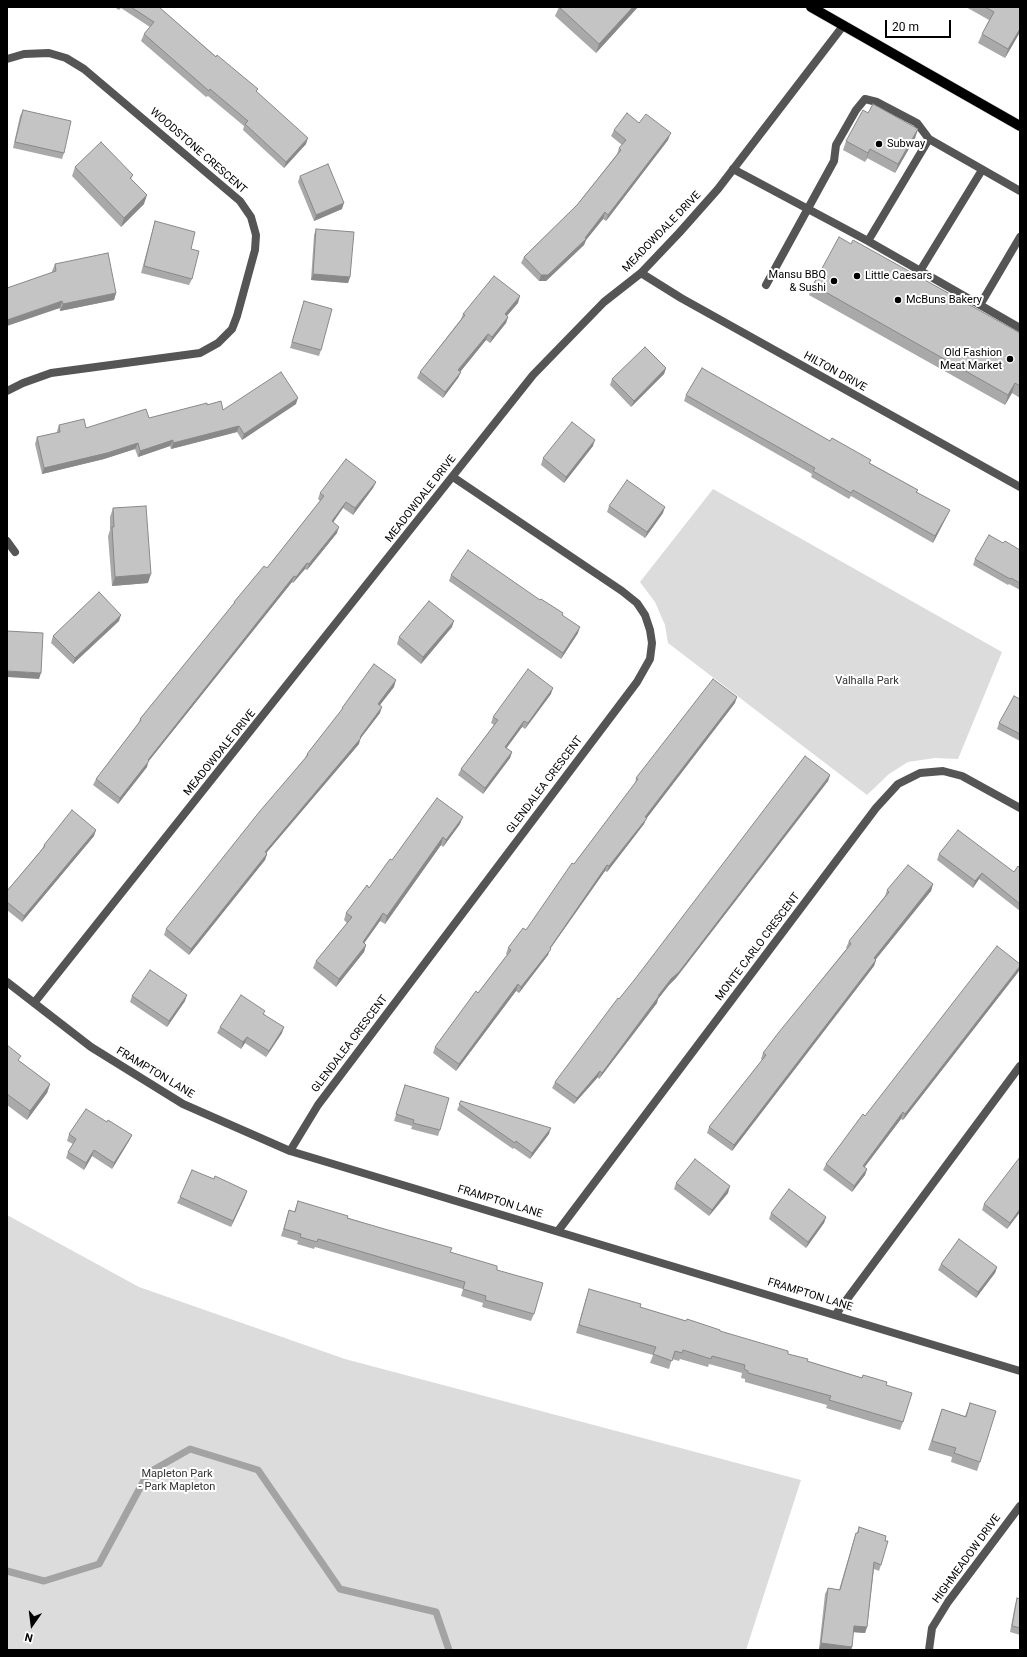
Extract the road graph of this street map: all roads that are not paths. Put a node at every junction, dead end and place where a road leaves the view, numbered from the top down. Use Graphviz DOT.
graph roads {
  1 [pos="811,7"];
  2 [pos="843,26"];
  3 [pos="7,59"];
  4 [pos="1020,126"];
  5 [pos="929,139"];
  6 [pos="733,169"];
  7 [pos="982,170"];
  8 [pos="1020,191"];
  9 [pos="807,209"];
  10 [pos="1020,237"];
  11 [pos="868,241"];
  12 [pos="920,271"];
  13 [pos="641,273"];
  14 [pos="766,285"];
  15 [pos="980,305"];
  16 [pos="1020,328"];
  17 [pos="7,391"];
  18 [pos="453,477"];
  19 [pos="1020,487"];
  20 [pos="7,542"];
  21 [pos="14,552"];
  22 [pos="1020,808"];
  23 [pos="7,982"];
  24 [pos="34,1003"];
  25 [pos="1020,1066"];
  26 [pos="290,1151"];
  27 [pos="558,1231"];
  28 [pos="836,1314"];
  29 [pos="1020,1371"];
  30 [pos="1020,1506"];
  31 [pos="929,1650"];
  1 -- 2 [label="main road"];
  2 -- 4 [label="main road"];
  2 -- 6 [label="street, MEADOWDALE DRIVE"];
  3 -- 17 [label="street, WOODSTONE CRESCENT"];
  5 -- 7 [label="street"];
  5 -- 9 [label="street"];
  5 -- 11 [label="street"];
  6 -- 9 [label="street"];
  6 -- 13 [label="street, MEADOWDALE DRIVE"];
  7 -- 8 [label="street"];
  7 -- 12 [label="street"];
  9 -- 11 [label="street"];
  9 -- 14 [label="street"];
  10 -- 15 [label="street"];
  11 -- 12 [label="street"];
  12 -- 15 [label="street"];
  13 -- 18 [label="street, MEADOWDALE DRIVE"];
  13 -- 19 [label="street, HILTON DRIVE"];
  15 -- 16 [label="street"];
  18 -- 24 [label="street, MEADOWDALE DRIVE"];
  18 -- 26 [label="street, GLENDALEA CRESCENT"];
  20 -- 21 [label="street"];
  22 -- 27 [label="street, MONTE CARLO CRESCENT"];
  23 -- 24 [label="street, FRAMPTON LANE"];
  24 -- 26 [label="street, FRAMPTON LANE"];
  25 -- 28 [label="street"];
  26 -- 27 [label="street, FRAMPTON LANE"];
  27 -- 28 [label="street, FRAMPTON LANE"];
  28 -- 29 [label="street, FRAMPTON LANE"];
  30 -- 31 [label="street, HIGHMEADOW DRIVE"];
}
